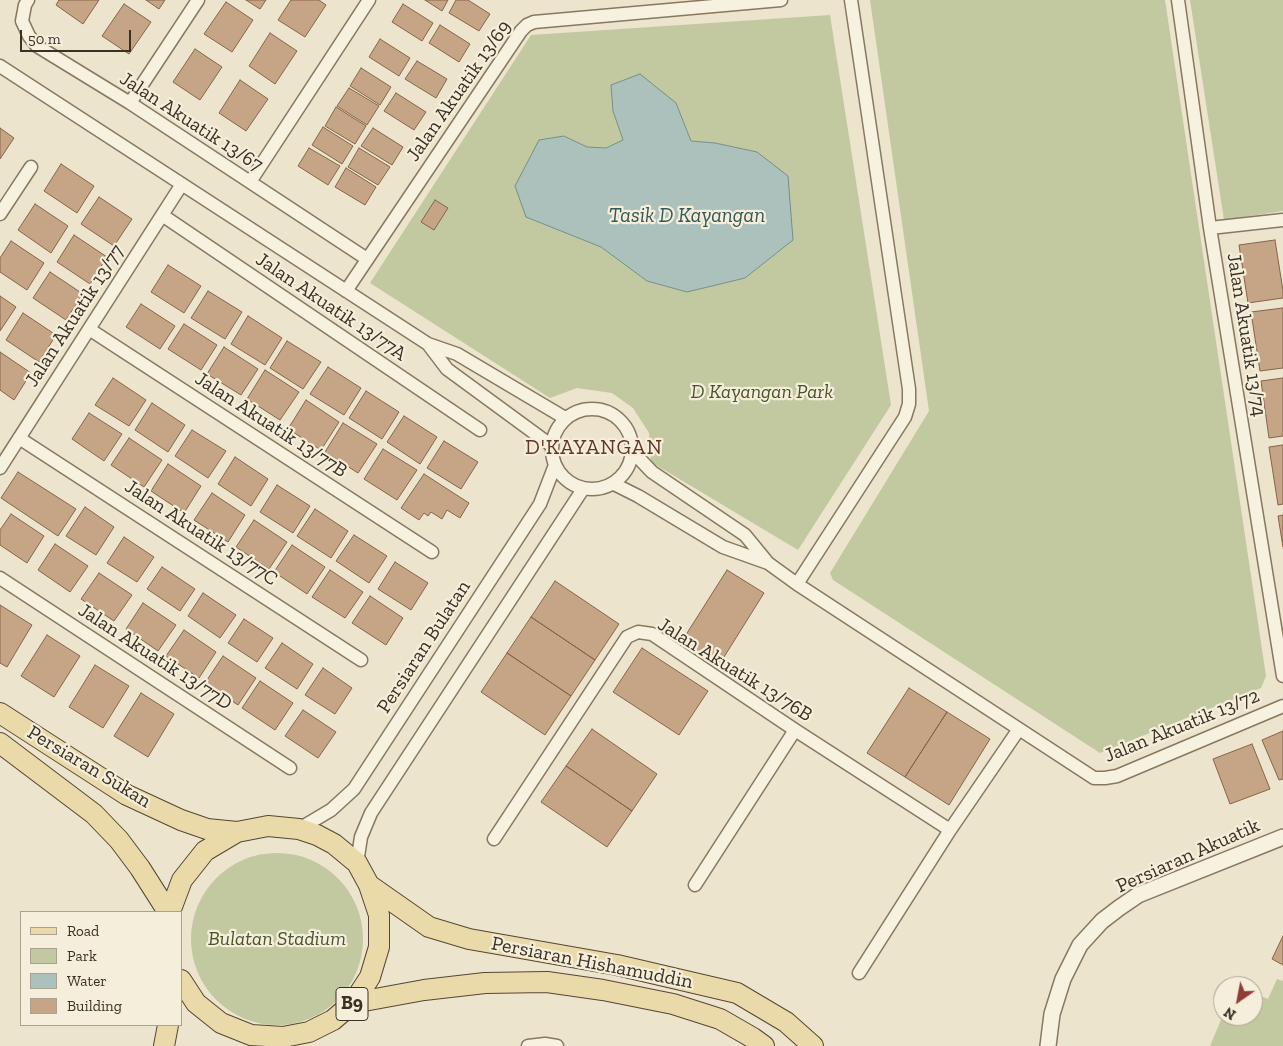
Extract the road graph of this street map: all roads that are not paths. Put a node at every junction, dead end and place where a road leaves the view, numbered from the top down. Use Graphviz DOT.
graph roads {
  1 [pos="28,0"];
  2 [pos="198,0"];
  3 [pos="369,0"];
  4 [pos="781,0"];
  5 [pos="851,0"];
  6 [pos="1178,0"];
  7 [pos="0,66"];
  8 [pos="130,103"];
  9 [pos="31,166"];
  10 [pos="250,182"];
  11 [pos="182,184"];
  12 [pos="0,214"];
  13 [pos="162,215"];
  14 [pos="1283,220"];
  15 [pos="1210,228"];
  16 [pos="367,259"];
  17 [pos="346,291"];
  18 [pos="89,329"];
  19 [pos="428,344"];
  20 [pos="565,418"];
  21 [pos="480,430"];
  22 [pos="19,438"];
  23 [pos="552,446"];
  24 [pos="633,452"];
  25 [pos="555,465"];
  26 [pos="0,468"];
  27 [pos="614,484"];
  28 [pos="583,488"];
  29 [pos="432,552"];
  30 [pos="768,563"];
  31 [pos="0,578"];
  32 [pos="797,584"];
  33 [pos="361,660"];
  34 [pos="1283,676"];
  35 [pos="1283,706"];
  36 [pos="0,713"];
  37 [pos="1019,729"];
  38 [pos="794,730"];
  39 [pos="0,743"];
  40 [pos="290,768"];
  41 [pos="299,829"];
  42 [pos="950,830"];
  43 [pos="237,832"];
  44 [pos="1283,837"];
  45 [pos="494,840"];
  46 [pos="357,863"];
  47 [pos="369,885"];
  48 [pos="694,885"];
  49 [pos="168,911"];
  50 [pos="169,911"];
  51 [pos="859,973"];
  52 [pos="182,982"];
  53 [pos="353,1003"];
  54 [pos="168,1026"];
  55 [pos="277,1042"];
  56 [pos="164,1046"];
  57 [pos="528,1046"];
  58 [pos="557,1046"];
  59 [pos="764,1046"];
  60 [pos="812,1046"];
  61 [pos="1048,1046"];
  1 -- 8 [label="street, Jalan Akuatik 13/67"];
  2 -- 8 [label="street"];
  3 -- 10 [label="street"];
  4 -- 16 [label="street, Jalan Akuatik 13/69"];
  5 -- 32 [label="street"];
  6 -- 15 [label="street, Jalan Akuatik 13/74"];
  7 -- 11 [label="street"];
  8 -- 10 [label="street, Jalan Akuatik 13/67"];
  9 -- 12 [label="street"];
  10 -- 16 [label="street, Jalan Akuatik 13/67"];
  11 -- 13 [label="street, Jalan Akuatik 13/77"];
  11 -- 17 [label="street"];
  13 -- 18 [label="street, Jalan Akuatik 13/77"];
  13 -- 21 [label="street, Jalan Akuatik 13/77A"];
  14 -- 15 [label="street"];
  15 -- 34 [label="street, Jalan Akuatik 13/74"];
  16 -- 17 [label="street, Jalan Akuatik 13/69"];
  17 -- 19 [label="street"];
  18 -- 22 [label="street, Jalan Akuatik 13/77"];
  18 -- 29 [label="street, Jalan Akuatik 13/77B"];
  19 -- 20 [label="street"];
  19 -- 23 [label="street"];
  20 -- 23 [label="street"];
  20 -- 24 [label="street"];
  22 -- 26 [label="street, Jalan Akuatik 13/77"];
  22 -- 33 [label="street, Jalan Akuatik 13/77C"];
  23 -- 25 [label="street"];
  24 -- 27 [label="street"];
  24 -- 30 [label="street"];
  25 -- 28 [label="street"];
  25 -- 41 [label="street, Persiaran Bulatan"];
  27 -- 28 [label="street"];
  27 -- 30 [label="street"];
  28 -- 46 [label="street"];
  30 -- 32 [label="street, Jalan Akuatik 13/72"];
  31 -- 40 [label="street, Jalan Akuatik 13/77D"];
  32 -- 37 [label="street, Jalan Akuatik 13/72"];
  35 -- 37 [label="street, Jalan Akuatik 13/72"];
  36 -- 43 [label="main road, Persiaran Sukan / B9"];
  37 -- 42 [label="street"];
  38 -- 42 [label="street, Jalan Akuatik 13/76B"];
  38 -- 45 [label="street, Jalan Akuatik 13/76B"];
  38 -- 48 [label="street"];
  39 -- 49 [label="main road, Persiaran Sukan / B9"];
  41 -- 43 [label="main road, B9"];
  41 -- 46 [label="main road, B9"];
  42 -- 51 [label="street"];
  43 -- 50 [label="main road, B9"];
  44 -- 61 [label="street, Persiaran Akuatik"];
  46 -- 47 [label="main road, B9"];
  47 -- 53 [label="main road, B9"];
  47 -- 60 [label="main road, Persiaran Hishamuddin"];
  52 -- 55 [label="main road, B9"];
  53 -- 55 [label="main road, B9"];
  53 -- 59 [label="main road, Persiaran Hishamuddin"];
  54 -- 56 [label="main road"];
  57 -- 58 [label="street"];
}
